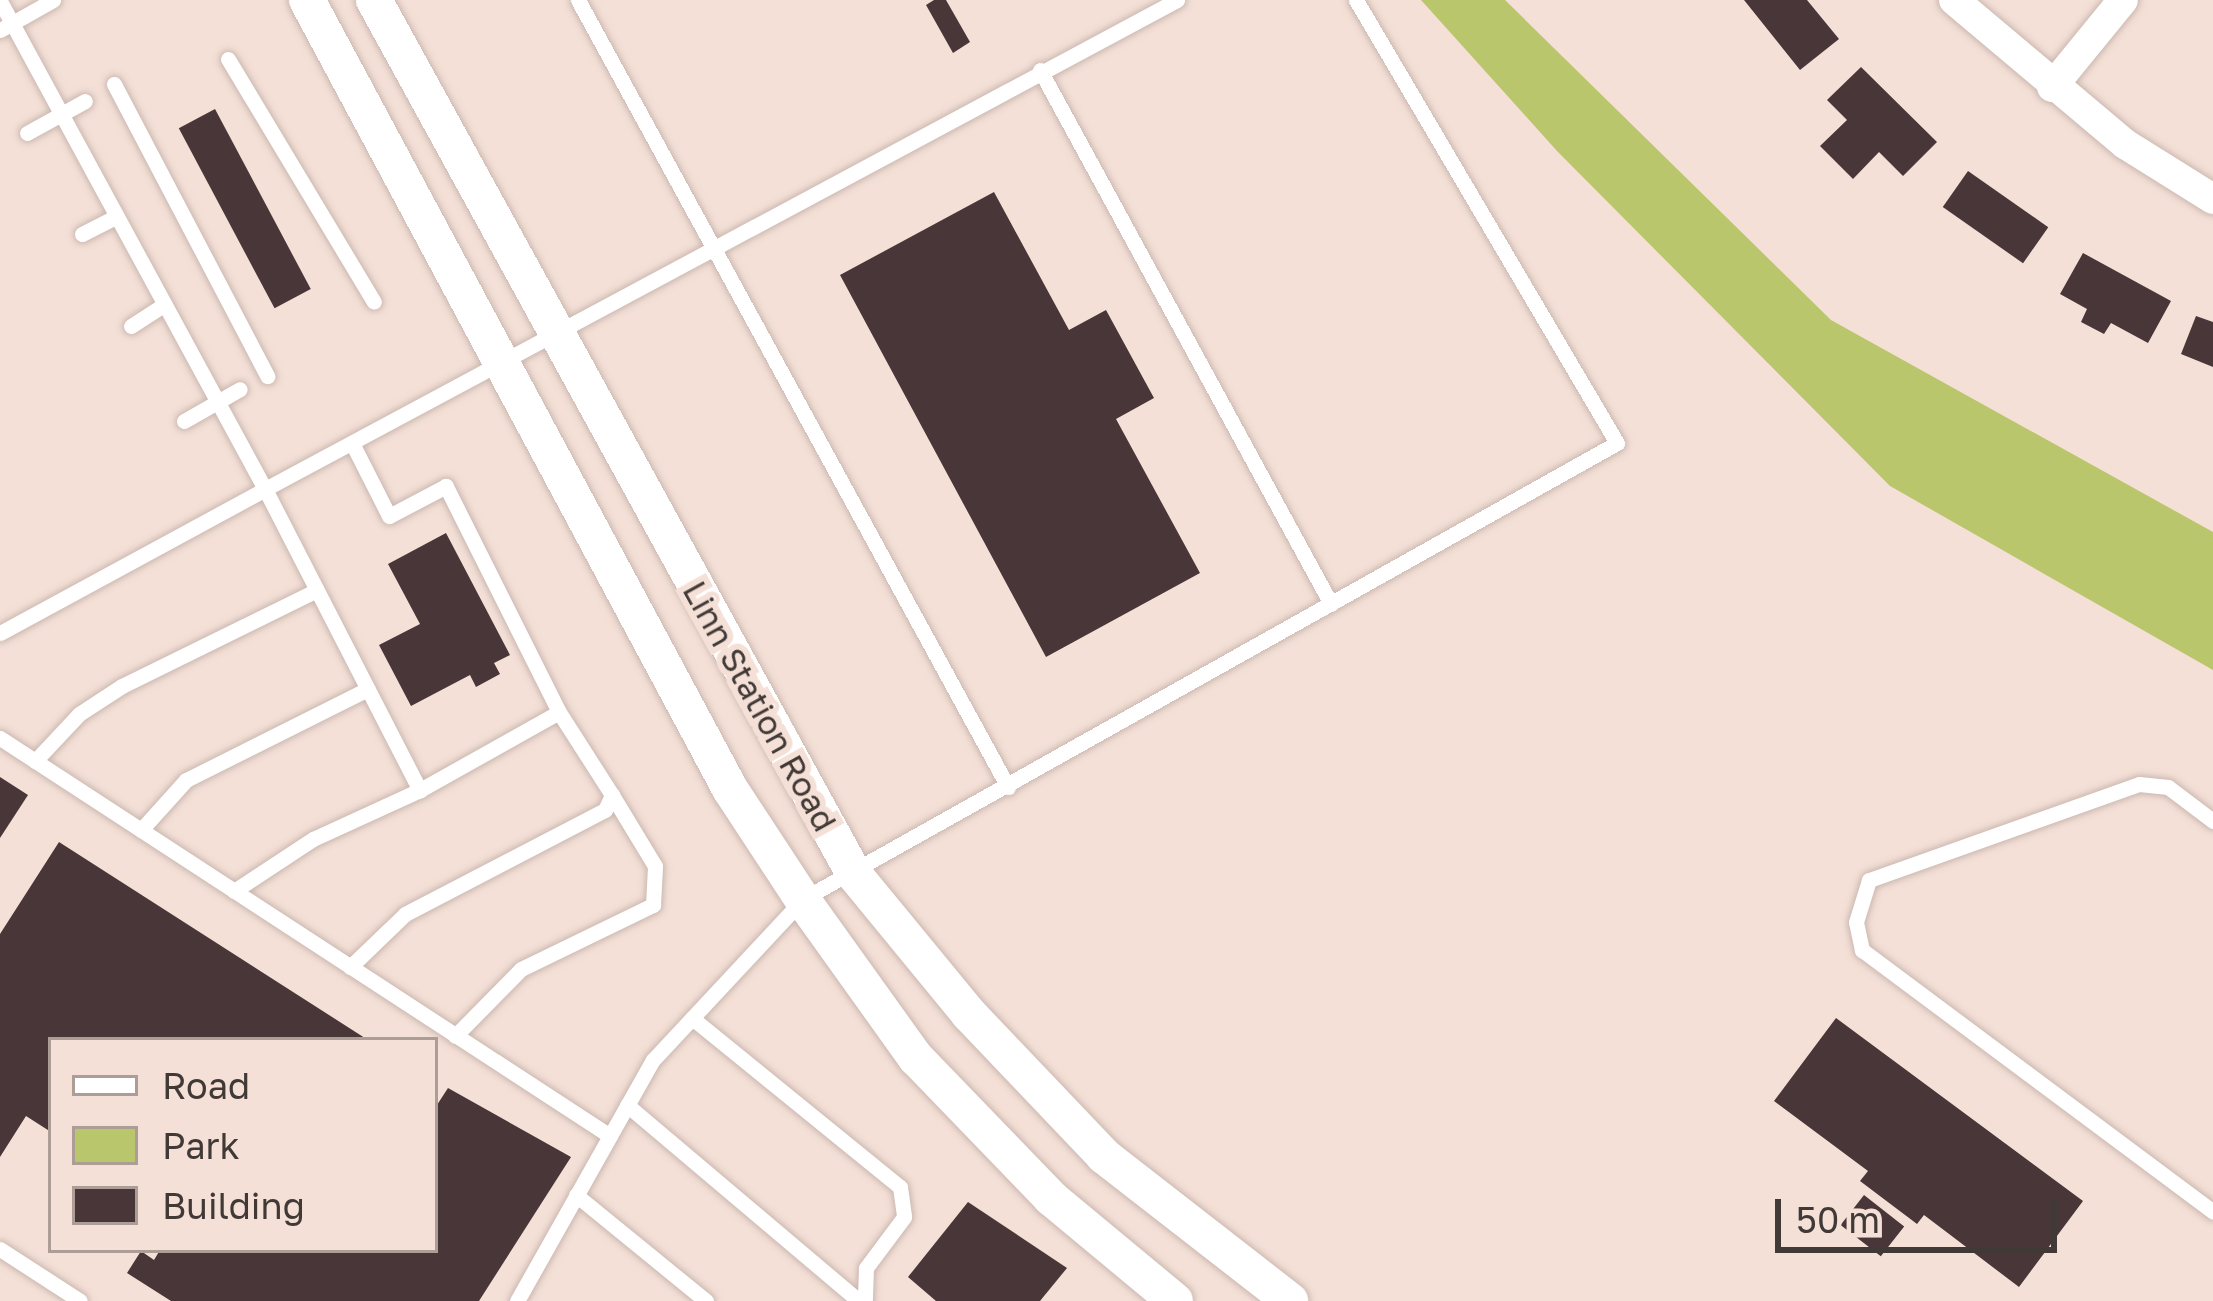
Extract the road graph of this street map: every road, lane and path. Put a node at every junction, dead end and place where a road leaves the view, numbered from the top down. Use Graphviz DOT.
graph roads {
  1 [pos="52,0"];
  2 [pos="307,0"];
  3 [pos="374,0"];
  4 [pos="578,0"];
  5 [pos="1177,0"];
  6 [pos="1355,0"];
  7 [pos="1954,0"];
  8 [pos="2123,0"];
  9 [pos="0,1"];
  10 [pos="6,27"];
  11 [pos="228,59"];
  12 [pos="1040,70"];
  13 [pos="114,84"];
  14 [pos="2052,87"];
  15 [pos="85,101"];
  16 [pos="62,114"];
  17 [pos="27,133"];
  18 [pos="2213,199"];
  19 [pos="117,216"];
  20 [pos="82,234"];
  21 [pos="713,245"];
  22 [pos="374,302"];
  23 [pos="165,304"];
  24 [pos="131,326"];
  25 [pos="554,330"];
  26 [pos="502,363"];
  27 [pos="267,376"];
  28 [pos="241,389"];
  29 [pos="217,401"];
  30 [pos="184,421"];
  31 [pos="352,443"];
  32 [pos="265,489"];
  33 [pos="317,590"];
  34 [pos="1331,604"];
  35 [pos="0,633"];
  36 [pos="368,689"];
  37 [pos="559,712"];
  38 [pos="0,738"];
  39 [pos="35,761"];
  40 [pos="1008,787"];
  41 [pos="420,790"];
  42 [pos="612,795"];
  43 [pos="2213,821"];
  44 [pos="141,830"];
  45 [pos="854,874"];
  46 [pos="234,891"];
  47 [pos="803,899"];
  48 [pos="350,967"];
  49 [pos="692,1018"];
  50 [pos="454,1036"];
  51 [pos="627,1105"];
  52 [pos="610,1136"];
  53 [pos="575,1195"];
  54 [pos="2213,1211"];
  55 [pos="0,1249"];
  56 [pos="80,1301"];
  57 [pos="518,1301"];
  58 [pos="706,1301"];
  59 [pos="862,1301"];
  60 [pos="1175,1301"];
  61 [pos="1290,1301"];
  1 -- 10 [label="lane"];
  2 -- 26 [label="street, Linn Station Road"];
  3 -- 25 [label="street, Linn Station Road"];
  4 -- 21 [label="lane"];
  5 -- 12 [label="lane"];
  6 -- 34 [label="lane"];
  7 -- 14 [label="street"];
  8 -- 14 [label="street"];
  9 -- 10 [label="lane"];
  10 -- 16 [label="lane"];
  11 -- 22 [label="lane"];
  12 -- 21 [label="lane"];
  12 -- 34 [label="lane"];
  13 -- 27 [label="lane"];
  14 -- 18 [label="street"];
  15 -- 16 [label="lane"];
  16 -- 17 [label="lane"];
  16 -- 19 [label="lane"];
  19 -- 20 [label="lane"];
  19 -- 23 [label="lane"];
  21 -- 25 [label="lane"];
  21 -- 40 [label="lane"];
  23 -- 24 [label="lane"];
  23 -- 29 [label="lane"];
  25 -- 26 [label="lane"];
  25 -- 45 [label="street, Linn Station Road"];
  26 -- 31 [label="lane"];
  26 -- 47 [label="street, Linn Station Road"];
  28 -- 29 [label="lane"];
  29 -- 30 [label="lane"];
  29 -- 32 [label="lane"];
  31 -- 32 [label="lane"];
  31 -- 37 [label="lane"];
  32 -- 33 [label="lane"];
  32 -- 35 [label="lane"];
  33 -- 36 [label="lane"];
  33 -- 39 [label="lane"];
  34 -- 40 [label="lane"];
  36 -- 41 [label="lane"];
  36 -- 44 [label="lane"];
  37 -- 41 [label="lane"];
  37 -- 42 [label="lane"];
  38 -- 39 [label="lane"];
  39 -- 44 [label="lane"];
  40 -- 45 [label="lane"];
  41 -- 46 [label="lane"];
  42 -- 48 [label="lane"];
  42 -- 50 [label="lane"];
  43 -- 54 [label="lane"];
  44 -- 46 [label="lane"];
  45 -- 47 [label="lane"];
  45 -- 61 [label="street, Linn Station Road"];
  46 -- 48 [label="lane"];
  47 -- 49 [label="lane"];
  47 -- 60 [label="street, Linn Station Road"];
  48 -- 50 [label="lane"];
  49 -- 51 [label="lane"];
  49 -- 59 [label="lane"];
  50 -- 52 [label="lane"];
  51 -- 52 [label="lane"];
  51 -- 59 [label="lane"];
  52 -- 53 [label="lane"];
  53 -- 57 [label="lane"];
  53 -- 58 [label="lane"];
  55 -- 56 [label="lane"];
}
